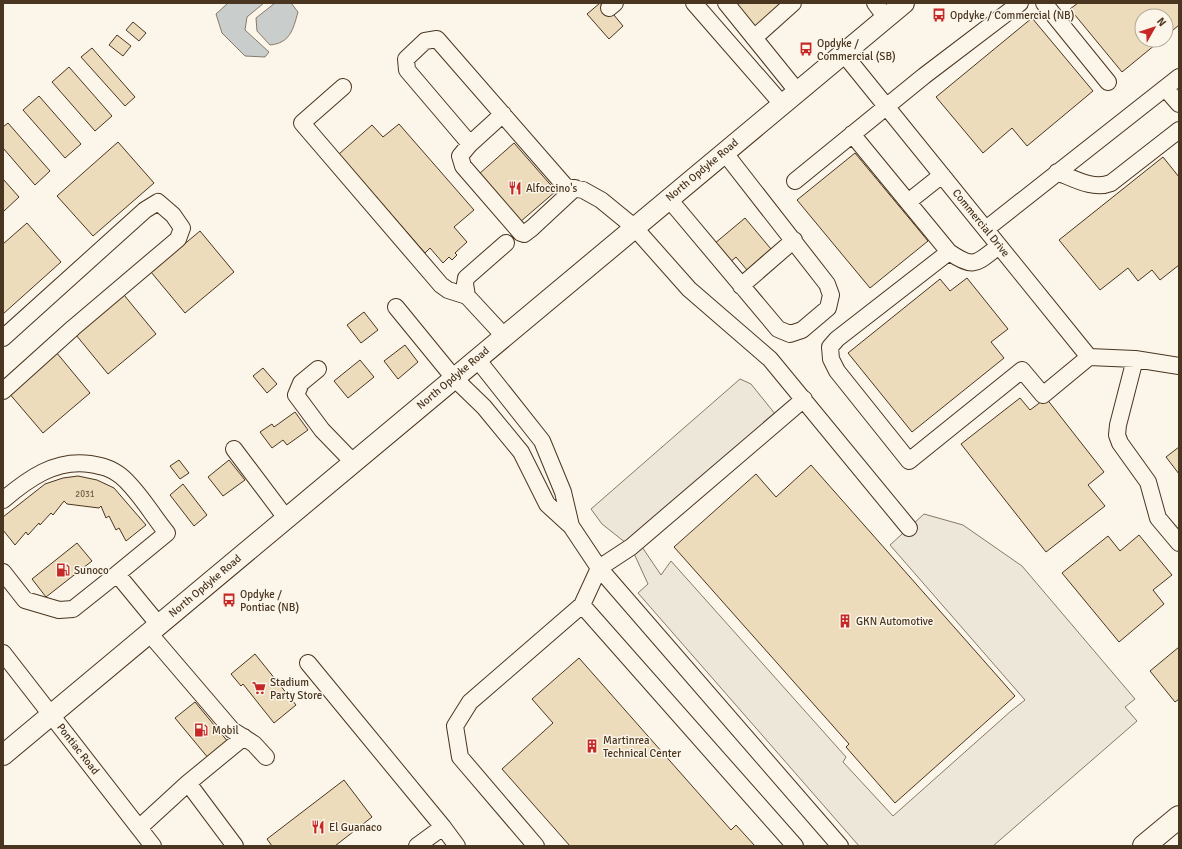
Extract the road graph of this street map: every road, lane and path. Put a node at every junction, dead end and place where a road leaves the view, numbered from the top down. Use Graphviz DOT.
graph roads {
  1 [pos="694,3"];
  2 [pos="726,3"];
  3 [pos="793,3"];
  4 [pos="904,3"];
  5 [pos="1020,3"];
  6 [pos="1044,3"];
  7 [pos="881,10"];
  8 [pos="754,38"];
  9 [pos="843,53"];
  10 [pos="1179,77"];
  11 [pos="1108,82"];
  12 [pos="343,87"];
  13 [pos="1165,88"];
  14 [pos="797,91"];
  15 [pos="782,104"];
  16 [pos="1179,104"];
  17 [pos="886,106"];
  18 [pos="503,114"];
  19 [pos="1179,130"];
  20 [pos="852,134"];
  21 [pos="470,144"];
  22 [pos="724,152"];
  23 [pos="1057,172"];
  24 [pos="942,175"];
  25 [pos="795,180"];
  26 [pos="575,188"];
  27 [pos="668,198"];
  28 [pos="908,202"];
  29 [pos="634,227"];
  30 [pos="986,229"];
  31 [pos="794,240"];
  32 [pos="506,243"];
  33 [pos="999,246"];
  34 [pos="949,252"];
  35 [pos="741,286"];
  36 [pos="468,296"];
  37 [pos="396,307"];
  38 [pos="504,336"];
  39 [pos="3,338"];
  40 [pos="1089,357"];
  41 [pos="477,359"];
  42 [pos="1135,359"];
  43 [pos="1179,366"];
  44 [pos="318,369"];
  45 [pos="454,378"];
  46 [pos="3,392"];
  47 [pos="804,399"];
  48 [pos="234,449"];
  49 [pos="354,462"];
  50 [pos="3,500"];
  51 [pos="286,518"];
  52 [pos="571,526"];
  53 [pos="909,528"];
  54 [pos="1179,543"];
  55 [pos="599,568"];
  56 [pos="3,572"];
  57 [pos="117,574"];
  58 [pos="582,605"];
  59 [pos="154,629"];
  60 [pos="3,653"];
  61 [pos="308,663"];
  62 [pos="51,716"];
  63 [pos="244,738"];
  64 [pos="3,755"];
  65 [pos="266,757"];
  66 [pos="188,783"];
  67 [pos="1179,817"];
  68 [pos="442,826"];
  69 [pos="140,827"];
  70 [pos="153,846"];
  71 [pos="235,846"];
  72 [pos="417,846"];
  73 [pos="457,846"];
  74 [pos="536,846"];
  75 [pos="795,846"];
  76 [pos="840,846"];
  77 [pos="1144,846"];
  1 -- 15 [label="street"];
  2 -- 8 [label="street"];
  3 -- 8 [label="street"];
  4 -- 7 [label="main road, North Opdyke Road"];
  5 -- 17 [label="street"];
  6 -- 11 [label="street"];
  7 -- 9 [label="main road, North Opdyke Road"];
  8 -- 14 [label="street"];
  9 -- 14 [label="main road, North Opdyke Road"];
  9 -- 17 [label="street, Commercial Drive"];
  10 -- 13 [label="street"];
  12 -- 36 [label="street"];
  13 -- 16 [label="street"];
  13 -- 23 [label="street"];
  14 -- 15 [label="main road, North Opdyke Road"];
  15 -- 22 [label="main road, North Opdyke Road"];
  17 -- 20 [label="street"];
  17 -- 24 [label="street, Commercial Drive"];
  18 -- 21 [label="street"];
  18 -- 21 [label="street"];
  18 -- 26 [label="street"];
  19 -- 23 [label="street"];
  20 -- 25 [label="street"];
  20 -- 28 [label="street"];
  21 -- 26 [label="street"];
  22 -- 27 [label="main road, North Opdyke Road"];
  22 -- 31 [label="street"];
  23 -- 30 [label="street"];
  24 -- 28 [label="street"];
  24 -- 30 [label="street, Commercial Drive"];
  26 -- 29 [label="street"];
  27 -- 29 [label="main road, North Opdyke Road"];
  27 -- 35 [label="street"];
  28 -- 34 [label="street"];
  29 -- 38 [label="main road, North Opdyke Road"];
  29 -- 47 [label="street"];
  30 -- 33 [label="street, Commercial Drive"];
  31 -- 35 [label="street"];
  31 -- 35 [label="street"];
  32 -- 36 [label="street"];
  33 -- 34 [label="street"];
  33 -- 40 [label="street, Commercial Drive"];
  34 -- 40 [label="street"];
  36 -- 38 [label="street"];
  37 -- 45 [label="street"];
  38 -- 41 [label="main road, North Opdyke Road"];
  39 -- 46 [label="street"];
  40 -- 42 [label="street"];
  41 -- 45 [label="main road, North Opdyke Road"];
  41 -- 52 [label="street"];
  42 -- 43 [label="street"];
  42 -- 54 [label="street"];
  44 -- 49 [label="street"];
  45 -- 49 [label="main road, North Opdyke Road"];
  45 -- 52 [label="street"];
  47 -- 53 [label="street"];
  47 -- 55 [label="street"];
  48 -- 51 [label="street"];
  49 -- 51 [label="main road, North Opdyke Road"];
  50 -- 57 [label="street"];
  51 -- 59 [label="main road, North Opdyke Road"];
  52 -- 55 [label="street"];
  55 -- 58 [label="street"];
  55 -- 76 [label="street"];
  56 -- 57 [label="street"];
  57 -- 59 [label="street"];
  58 -- 74 [label="street"];
  58 -- 75 [label="street"];
  59 -- 62 [label="main road, North Opdyke Road"];
  59 -- 63 [label="street"];
  60 -- 62 [label="street, Pontiac Road"];
  61 -- 68 [label="street"];
  62 -- 64 [label="main road, North Opdyke Road"];
  62 -- 69 [label="street, Pontiac Road"];
  63 -- 65 [label="street"];
  63 -- 66 [label="street"];
  66 -- 69 [label="street"];
  66 -- 71 [label="street"];
  67 -- 77 [label="highway"];
  68 -- 72 [label="street"];
  68 -- 73 [label="street"];
  69 -- 70 [label="street, Pontiac Road"];
}
